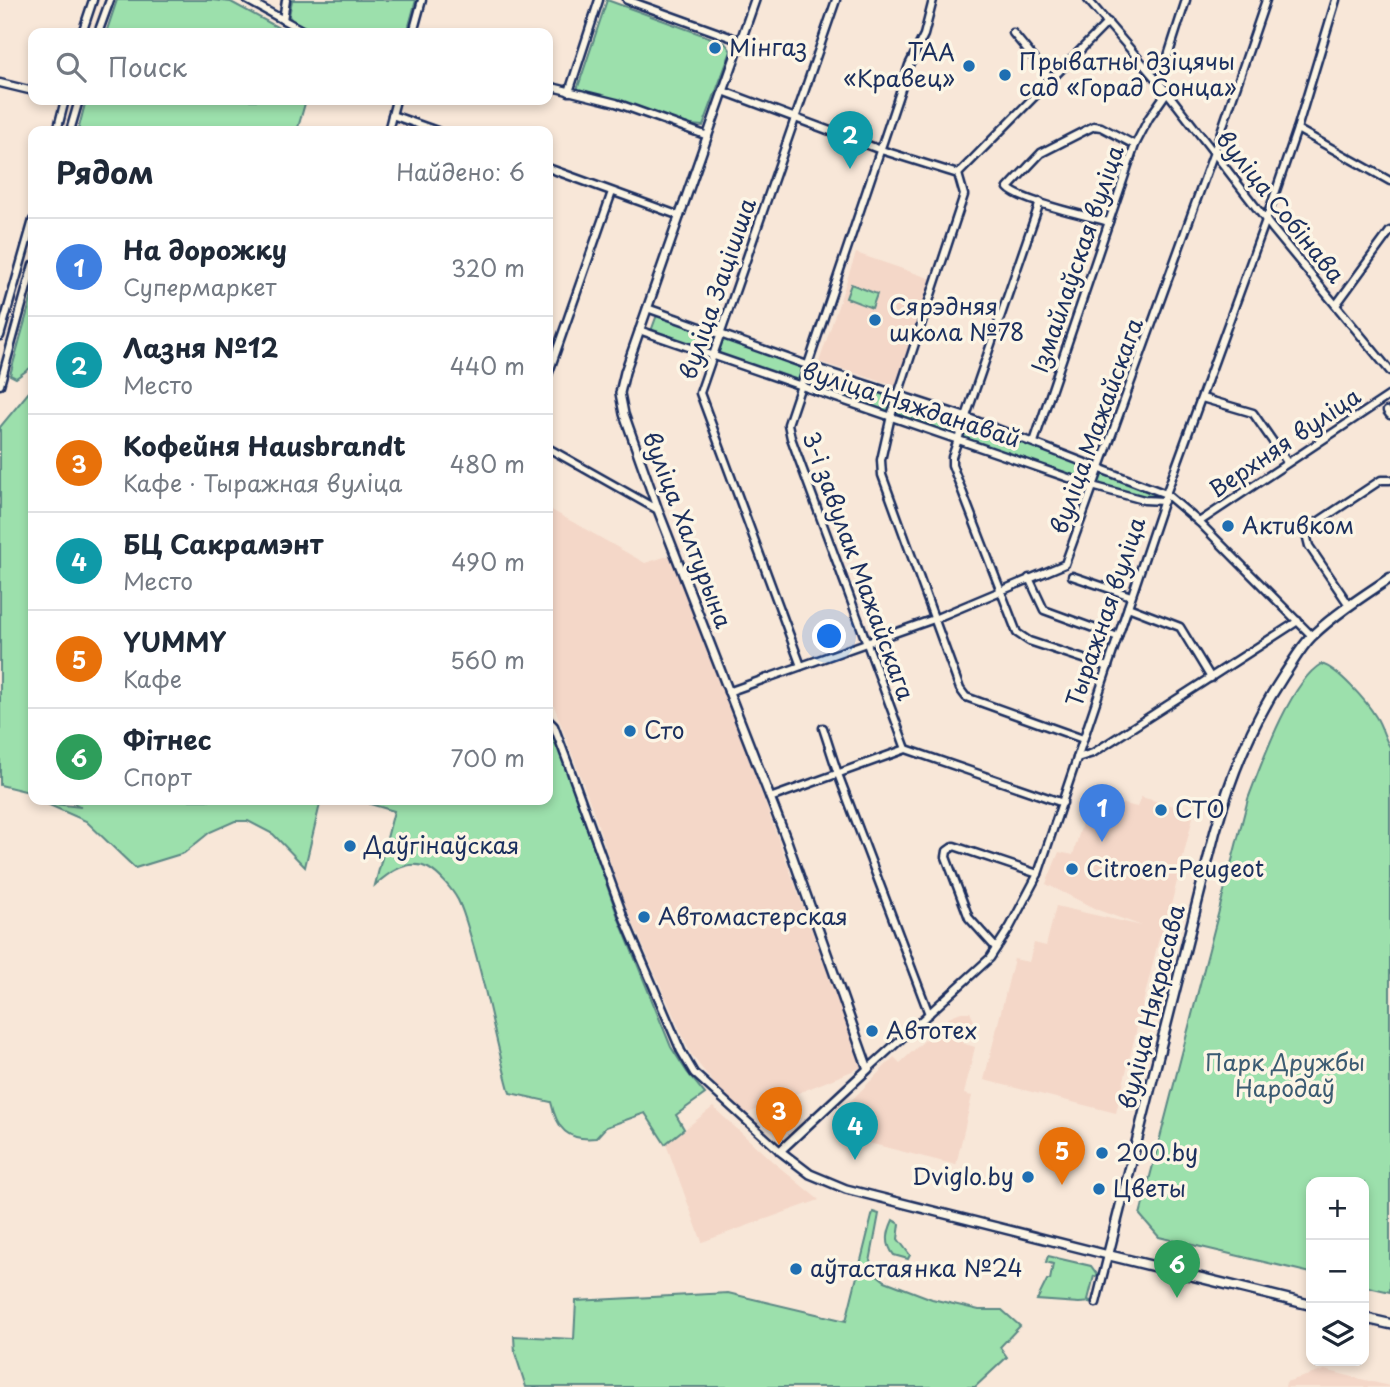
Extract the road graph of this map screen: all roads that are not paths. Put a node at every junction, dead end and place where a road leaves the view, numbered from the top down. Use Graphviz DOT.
graph roads {
  1 [pos="93,0"];
  2 [pos="110,0"];
  3 [pos="247,0"];
  4 [pos="286,0"];
  5 [pos="422,0"];
  6 [pos="599,0"];
  7 [pos="627,0"];
  8 [pos="755,0"];
  9 [pos="836,0"];
  10 [pos="933,0"];
  11 [pos="1088,0"];
  12 [pos="1186,0"];
  13 [pos="1266,0"];
  14 [pos="1336,0"];
  15 [pos="283,20"];
  16 [pos="1108,22"];
  17 [pos="84,28"];
  18 [pos="100,28"];
  19 [pos="298,28"];
  20 [pos="414,28"];
  21 [pos="1013,33"];
  22 [pos="741,41"];
  23 [pos="1050,78"];
  24 [pos="0,83"];
  25 [pos="1159,83"];
  26 [pos="553,87"];
  27 [pos="28,90"];
  28 [pos="569,92"];
  29 [pos="723,92"];
  30 [pos="1167,92"];
  31 [pos="64,105"];
  32 [pos="78,105"];
  33 [pos="395,105"];
  34 [pos="392,115"];
  35 [pos="796,118"];
  36 [pos="58,126"];
  37 [pos="72,126"];
  38 [pos="389,126"];
  39 [pos="423,126"];
  40 [pos="1297,129"];
  41 [pos="708,136"];
  42 [pos="1135,145"];
  43 [pos="881,150"];
  44 [pos="1214,152"];
  45 [pos="553,171"];
  46 [pos="958,174"];
  47 [pos="1390,181"];
  48 [pos="612,192"];
  49 [pos="1040,202"];
  50 [pos="680,216"];
  51 [pos="1266,220"];
  52 [pos="1109,222"];
  53 [pos="1390,231"];
  54 [pos="28,237"];
  55 [pos="28,283"];
  56 [pos="0,305"];
  57 [pos="1336,305"];
  58 [pos="8,307"];
  59 [pos="647,308"];
  60 [pos="639,330"];
  61 [pos="719,334"];
  62 [pos="0,336"];
  63 [pos="712,356"];
  64 [pos="553,361"];
  65 [pos="807,365"];
  66 [pos="1390,371"];
  67 [pos="0,385"];
  68 [pos="799,387"];
  69 [pos="898,394"];
  70 [pos="1390,395"];
  71 [pos="1202,398"];
  72 [pos="891,416"];
  73 [pos="966,417"];
  74 [pos="959,438"];
  75 [pos="1034,442"];
  76 [pos="553,451"];
  77 [pos="1287,461"];
  78 [pos="1098,467"];
  79 [pos="1390,480"];
  80 [pos="1092,485"];
  81 [pos="1165,497"];
  82 [pos="658,510"];
  83 [pos="1199,522"];
  84 [pos="1072,576"];
  85 [pos="1030,578"];
  86 [pos="1390,578"];
  87 [pos="1000,590"];
  88 [pos="1131,596"];
  89 [pos="1349,606"];
  90 [pos="1128,607"];
  91 [pos="934,619"];
  92 [pos="1298,621"];
  93 [pos="1118,636"];
  94 [pos="1312,636"];
  95 [pos="868,642"];
  96 [pos="801,666"];
  97 [pos="1108,667"];
  98 [pos="1211,678"];
  99 [pos="728,692"];
  100 [pos="553,725"];
  101 [pos="824,729"];
  102 [pos="1083,739"];
  103 [pos="906,749"];
  104 [pos="1077,758"];
  105 [pos="838,774"];
  106 [pos="770,798"];
  107 [pos="1063,803"];
  108 [pos="1038,874"];
  109 [pos="996,948"];
  110 [pos="929,1014"];
  111 [pos="868,1069"];
  112 [pos="780,1152"];
  113 [pos="1108,1255"];
  114 [pos="1096,1303"];
  115 [pos="1306,1304"];
  116 [pos="1369,1319"];
  117 [pos="1390,1324"];
  1 -- 17 [label="street"];
  2 -- 18 [label="street"];
  3 -- 15 [label="street"];
  4 -- 15 [label="street"];
  5 -- 20 [label="street"];
  6 -- 28 [label="street"];
  7 -- 22 [label="street"];
  8 -- 22 [label="street, вуліца Халтурына"];
  9 -- 35 [label="street, вуліца Зацішша"];
  10 -- 43 [label="street, 3-і завулак Мажайскага"];
  11 -- 16 [label="street, вуліца Собінава"];
  12 -- 25 [label="street"];
  13 -- 44 [label="street, вуліца Мажайскага"];
  14 -- 40 [label="street, Тыражная вуліца"];
  15 -- 19 [label="street"];
  16 -- 23 [label="street"];
  16 -- 25 [label="street, вуліца Собінава"];
  21 -- 23 [label="street"];
  22 -- 29 [label="street, вуліца Халтурына"];
  23 -- 46 [label="street"];
  24 -- 27 [label="street"];
  25 -- 30 [label="street, вуліца Собінава"];
  26 -- 28 [label="street"];
  28 -- 41 [label="street"];
  29 -- 35 [label="street"];
  29 -- 41 [label="street, вуліца Халтурына"];
  30 -- 42 [label="street, Ізмайлаўская вуліца"];
  30 -- 44 [label="street, вуліца Собінава"];
  31 -- 36 [label="street"];
  32 -- 37 [label="street"];
  33 -- 34 [label="street"];
  34 -- 38 [label="street"];
  34 -- 39 [label="street"];
  35 -- 43 [label="street"];
  35 -- 61 [label="street, вуліца Зацішша"];
  40 -- 47 [label="street"];
  40 -- 51 [label="street, Тыражная вуліца"];
  41 -- 50 [label="street, вуліца Халтурына"];
  42 -- 49 [label="street"];
  42 -- 52 [label="street, Ізмайлаўская вуліца"];
  43 -- 46 [label="street"];
  43 -- 65 [label="street, 3-і завулак Мажайскага"];
  44 -- 51 [label="street, вуліца Собінава"];
  44 -- 78 [label="street, вуліца Мажайскага"];
  45 -- 48 [label="street"];
  46 -- 69 [label="street"];
  48 -- 50 [label="street"];
  48 -- 64 [label="street"];
  49 -- 52 [label="street"];
  49 -- 73 [label="street"];
  50 -- 59 [label="street, вуліца Халтурына"];
  51 -- 57 [label="street, вуліца Собінава"];
  51 -- 71 [label="street, Тыражная вуліца"];
  52 -- 75 [label="street, Ізмайлаўская вуліца"];
  53 -- 57 [label="street"];
  54 -- 58 [label="street"];
  55 -- 67 [label="street"];
  56 -- 58 [label="street"];
  57 -- 66 [label="street, вуліца Собінава"];
  58 -- 62 [label="street"];
  59 -- 60 [label="street, вуліца Халтурына"];
  59 -- 61 [label="street, вуліца Няжданавай"];
  60 -- 63 [label="street, вуліца Няжданавай"];
  60 -- 82 [label="street, вуліца Халтурына"];
  61 -- 63 [label="street, вуліца Зацішша"];
  61 -- 65 [label="street, вуліца Няжданавай"];
  63 -- 68 [label="street, вуліца Няжданавай"];
  63 -- 96 [label="street, вуліца Зацішша"];
  65 -- 68 [label="street, 3-і завулак Мажайскага"];
  65 -- 69 [label="street, вуліца Няжданавай"];
  68 -- 72 [label="street, вуліца Няжданавай"];
  68 -- 95 [label="street, 3-і завулак Мажайскага"];
  69 -- 72 [label="street"];
  69 -- 73 [label="street, вуліца Няжданавай"];
  70 -- 77 [label="street, Верхняя вуліца"];
  71 -- 77 [label="street"];
  71 -- 81 [label="street, Тыражная вуліца"];
  72 -- 74 [label="street, вуліца Няжданавай"];
  72 -- 91 [label="street"];
  73 -- 74 [label="street"];
  73 -- 75 [label="street, вуліца Няжданавай"];
  74 -- 80 [label="street, вуліца Няжданавай"];
  74 -- 87 [label="street"];
  75 -- 78 [label="street, вуліца Няжданавай"];
  76 -- 82 [label="street"];
  77 -- 83 [label="street, Верхняя вуліца"];
  78 -- 80 [label="street, вуліца Мажайскага"];
  78 -- 81 [label="street, вуліца Няжданавай"];
  79 -- 89 [label="street"];
  80 -- 81 [label="street, вуліца Няжданавай"];
  80 -- 85 [label="street, вуліца Мажайскага"];
  81 -- 83 [label="street, вуліца Няжданавай"];
  81 -- 88 [label="street, Тыражная вуліца"];
  82 -- 99 [label="street, вуліца Халтурына"];
  83 -- 92 [label="street, вуліца Няжданавай"];
  84 -- 88 [label="street"];
  85 -- 87 [label="street, вуліца Мажайскага"];
  85 -- 93 [label="street"];
  86 -- 89 [label="main road, вуліца Някрасава"];
  87 -- 91 [label="street, вуліца Мажайскага"];
  87 -- 97 [label="street"];
  88 -- 90 [label="street, Тыражная вуліца"];
  89 -- 94 [label="main road, вуліца Някрасава"];
  90 -- 93 [label="street, Тыражная вуліца"];
  90 -- 98 [label="street"];
  91 -- 95 [label="street, вуліца Мажайскага"];
  91 -- 102 [label="street"];
  92 -- 94 [label="street, вуліца Няжданавай"];
  92 -- 98 [label="street"];
  93 -- 97 [label="street, Тыражная вуліца"];
  94 -- 113 [label="main road, вуліца Някрасава"];
  95 -- 96 [label="street, вуліца Мажайскага"];
  95 -- 103 [label="street, 3-і завулак Мажайскага"];
  96 -- 99 [label="street, вуліца Мажайскага"];
  97 -- 102 [label="street, Тыражная вуліца"];
  98 -- 104 [label="street"];
  99 -- 106 [label="street, вуліца Халтурына"];
  100 -- 112 [label="street"];
  101 -- 105 [label="street"];
  102 -- 104 [label="street, Тыражная вуліца"];
  103 -- 105 [label="street"];
  103 -- 107 [label="street"];
  104 -- 107 [label="street, Тыражная вуліца"];
  105 -- 106 [label="street"];
  105 -- 110 [label="street"];
  106 -- 111 [label="street, вуліца Халтурына"];
  107 -- 108 [label="street, Тыражная вуліца"];
  108 -- 109 [label="street, Тыражная вуліца"];
  108 -- 109 [label="street"];
  109 -- 110 [label="street, Тыражная вуліца"];
  110 -- 111 [label="street, Тыражная вуліца"];
  111 -- 112 [label="street, Тыражная вуліца"];
  112 -- 113 [label="street"];
  113 -- 114 [label="street"];
  113 -- 115 [label="main road"];
  116 -- 117 [label="main road"];
}
